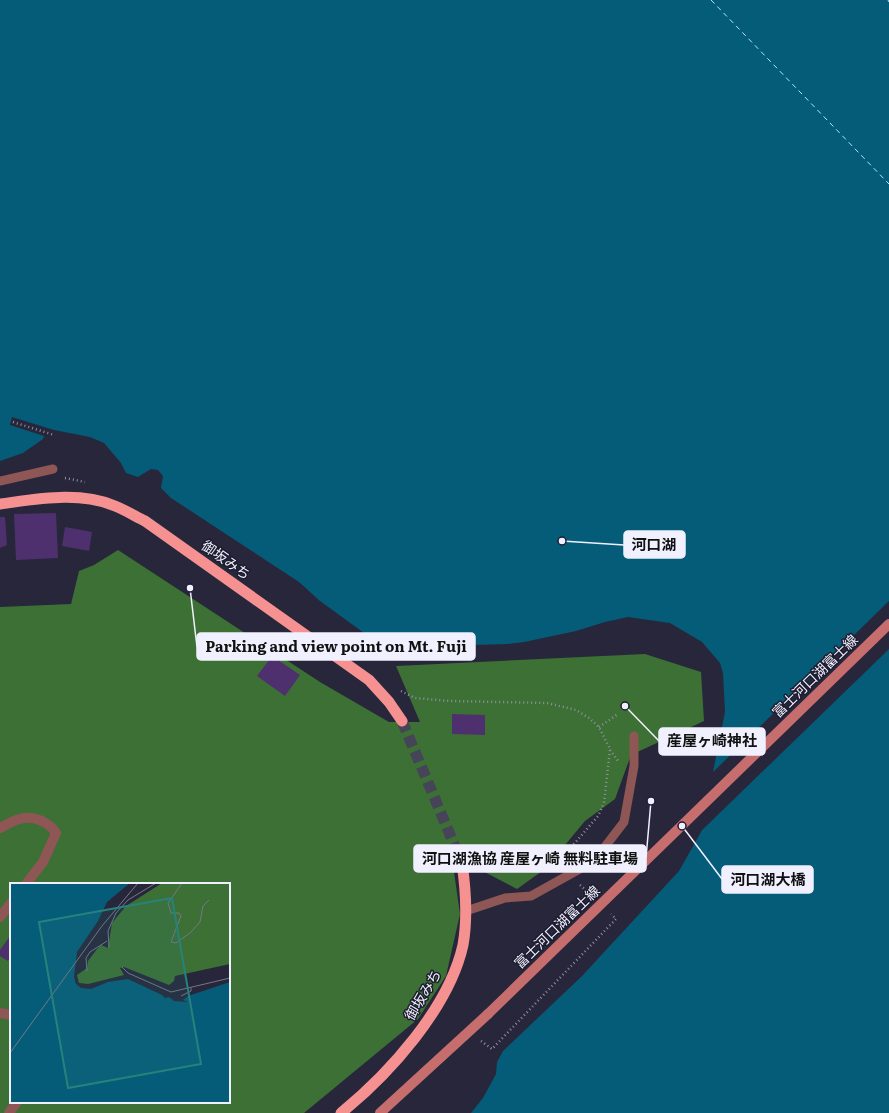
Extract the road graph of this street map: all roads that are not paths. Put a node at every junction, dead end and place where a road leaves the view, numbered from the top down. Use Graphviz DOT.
graph roads {
  1 [pos="53,469"];
  2 [pos="0,481"];
  3 [pos="0,504"];
  4 [pos="889,624"];
  5 [pos="402,721"];
  6 [pos="634,736"];
  7 [pos="0,828"];
  8 [pos="462,863"];
  9 [pos="27,883"];
  10 [pos="10,904"];
  11 [pos="466,911"];
  12 [pos="0,917"];
  13 [pos="0,1013"];
  14 [pos="10,1015"];
  15 [pos="16,1103"];
  16 [pos="9,1113"];
  17 [pos="341,1113"];
  18 [pos="380,1113"];
  1 -- 2 [label="lane"];
  3 -- 5 [label="highway, 御坂みち"];
  4 -- 18 [label="main road, 富士河口湖富士線, bridge"];
  6 -- 11 [label="lane"];
  7 -- 9 [label="street"];
  8 -- 11 [label="highway, 御坂みち"];
  10 -- 12 [label="street"];
  11 -- 17 [label="highway, 御坂みち"];
  13 -- 14 [label="street"];
  15 -- 16 [label="street"];
}
